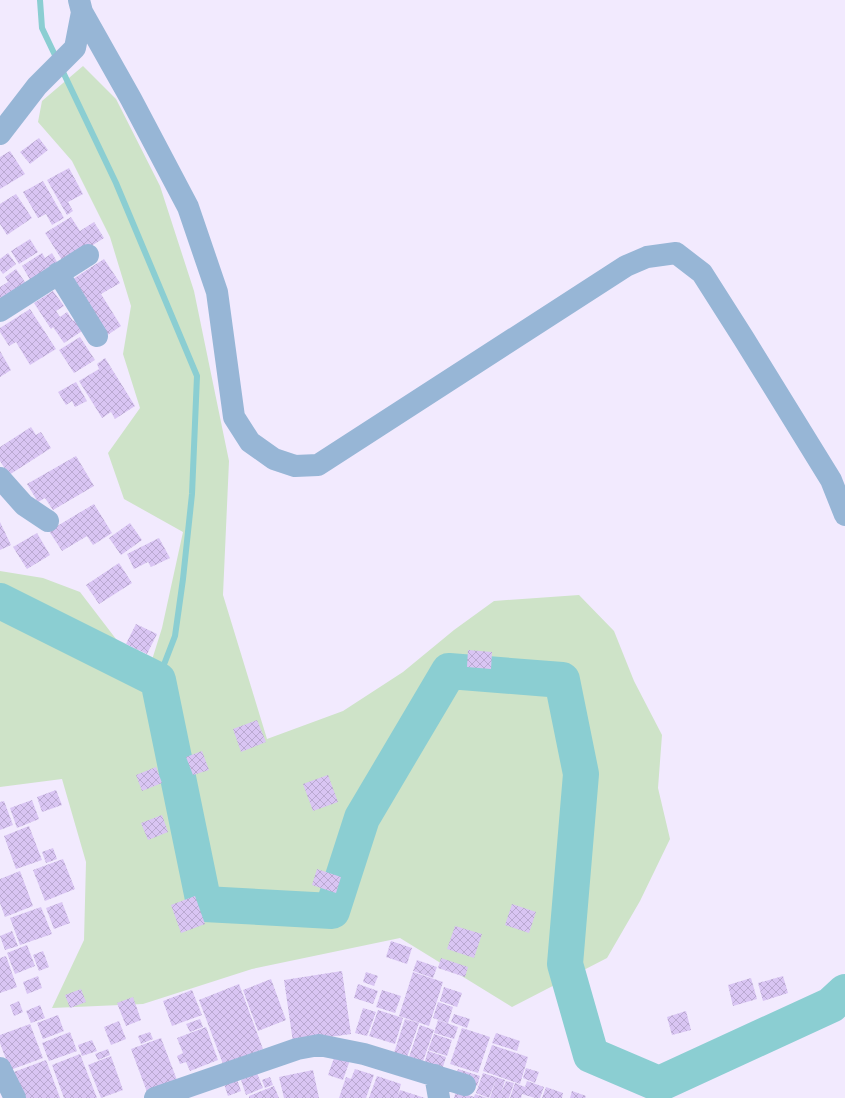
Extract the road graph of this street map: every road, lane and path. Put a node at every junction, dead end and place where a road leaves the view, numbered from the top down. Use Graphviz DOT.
graph roads {
  1 [pos="80,6"];
  2 [pos="0,134"];
  3 [pos="88,254"];
  4 [pos="58,273"];
  5 [pos="0,311"];
  6 [pos="97,336"];
  7 [pos="0,478"];
  8 [pos="845,515"];
  9 [pos="48,521"];
  10 [pos="0,1068"];
  11 [pos="435,1076"];
  12 [pos="465,1085"];
  13 [pos="15,1098"];
  14 [pos="155,1098"];
  15 [pos="439,1098"];
  1 -- 2 [label="street"];
  1 -- 8 [label="street"];
  3 -- 4 [label="street"];
  4 -- 5 [label="street"];
  4 -- 6 [label="street"];
  7 -- 9 [label="street"];
  10 -- 13 [label="street"];
  11 -- 12 [label="street"];
  11 -- 14 [label="street"];
  11 -- 15 [label="street"];
}
